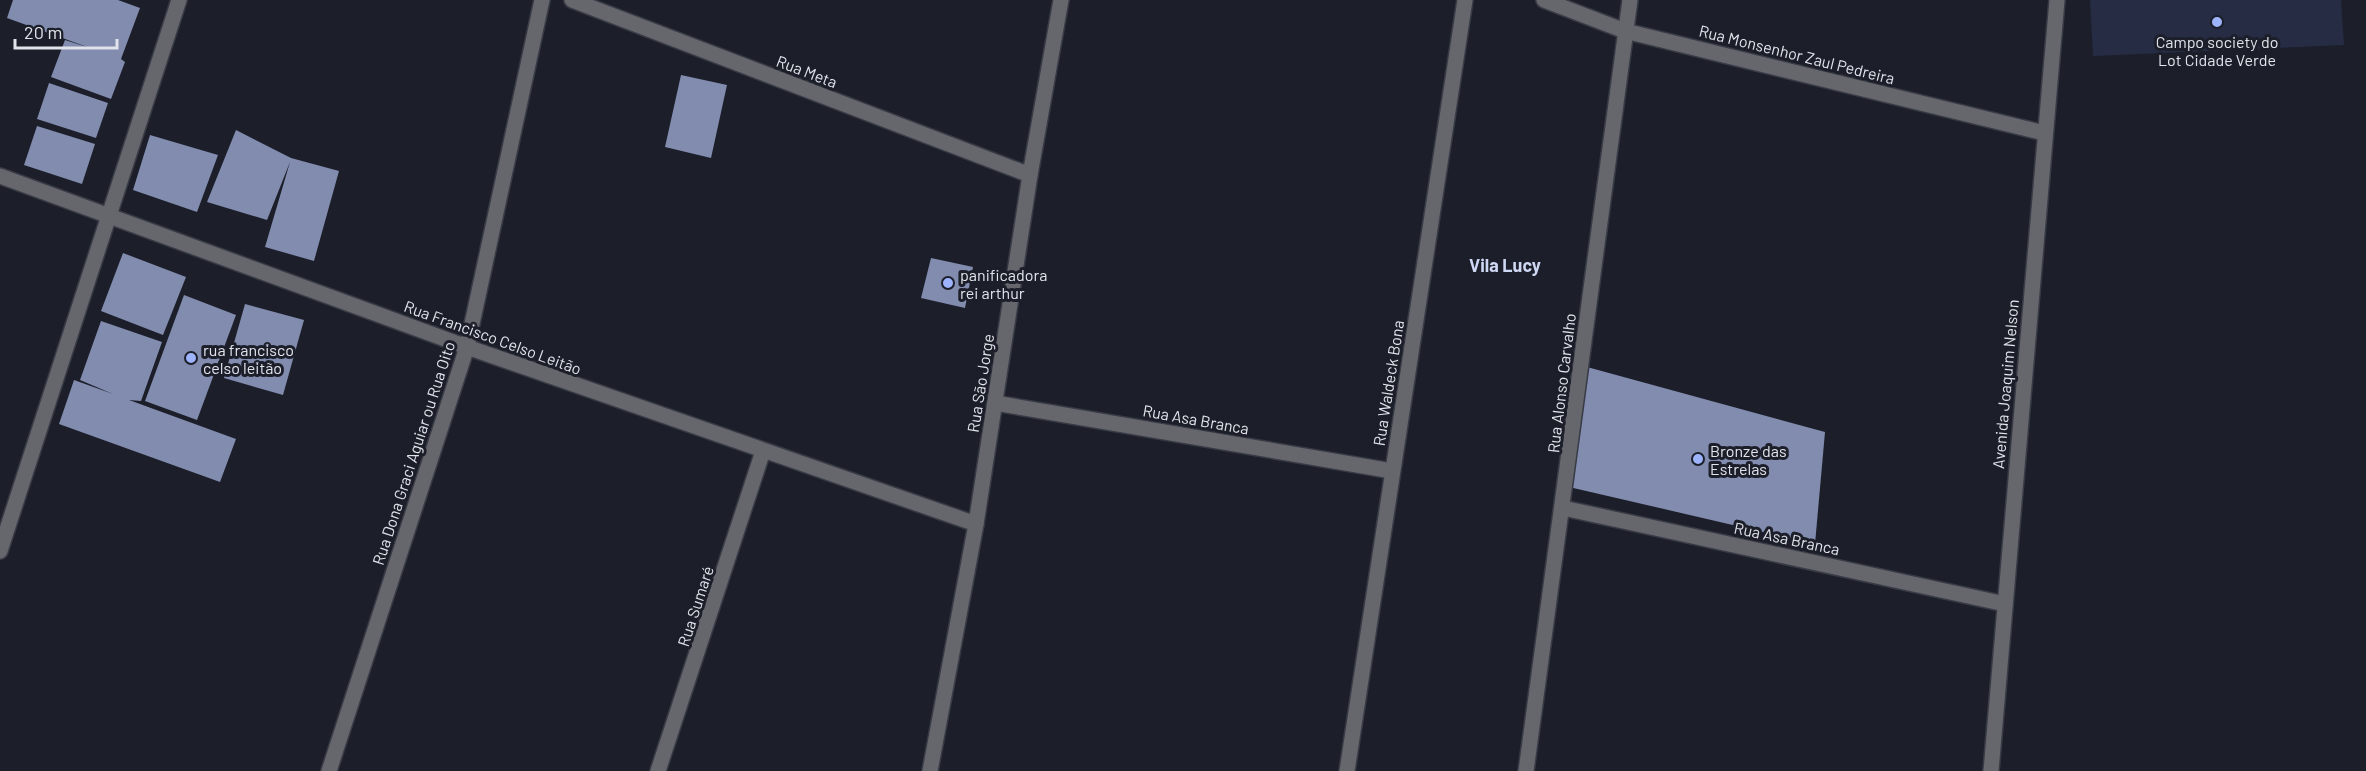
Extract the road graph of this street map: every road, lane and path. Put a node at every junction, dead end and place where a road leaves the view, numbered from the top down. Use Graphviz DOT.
graph roads {
  1 [pos="179,0"];
  2 [pos="543,0"];
  3 [pos="572,0"];
  4 [pos="1061,0"];
  5 [pos="1465,0"];
  6 [pos="1544,0"];
  7 [pos="1630,0"];
  8 [pos="2057,0"];
  9 [pos="1625,31"];
  10 [pos="2044,133"];
  11 [pos="1030,175"];
  12 [pos="0,176"];
  13 [pos="108,217"];
  14 [pos="467,347"];
  15 [pos="995,404"];
  16 [pos="763,451"];
  17 [pos="1392,471"];
  18 [pos="1563,508"];
  19 [pos="976,524"];
  20 [pos="0,551"];
  21 [pos="2005,604"];
  22 [pos="329,771"];
  23 [pos="658,771"];
  24 [pos="930,771"];
  25 [pos="1347,771"];
  26 [pos="1526,771"];
  27 [pos="1991,771"];
  1 -- 13 [label="street"];
  2 -- 14 [label="street, Rua Dona Graci Aguiar ou Rua Oito"];
  3 -- 11 [label="street, Rua Meta"];
  4 -- 11 [label="street, Rua São Jorge"];
  5 -- 17 [label="street, Rua Waldeck Bona"];
  6 -- 9 [label="street, Rua Monsenhor Zaul Pedreira"];
  7 -- 9 [label="street, Rua Alonso Carvalho"];
  8 -- 10 [label="street, Avenida Joaquim Nelson"];
  9 -- 10 [label="street, Rua Monsenhor Zaul Pedreira"];
  9 -- 18 [label="street, Rua Alonso Carvalho"];
  10 -- 21 [label="street, Avenida Joaquim Nelson"];
  11 -- 15 [label="street, Rua São Jorge"];
  12 -- 13 [label="street, Rua Francisco Celso Leitão"];
  13 -- 14 [label="street, Rua Francisco Celso Leitão"];
  13 -- 20 [label="street"];
  14 -- 16 [label="street, Rua Francisco Celso Leitão"];
  14 -- 22 [label="street, Rua Dona Graci Aguiar ou Rua Oito"];
  15 -- 17 [label="street, Rua Asa Branca"];
  15 -- 19 [label="street, Rua São Jorge"];
  16 -- 19 [label="street, Rua Francisco Celso Leitão"];
  16 -- 23 [label="street, Rua Sumaré"];
  17 -- 25 [label="street, Rua Waldeck Bona"];
  18 -- 21 [label="street, Rua Asa Branca"];
  18 -- 26 [label="street, Rua Alonso Carvalho"];
  19 -- 24 [label="street, Rua São Jorge"];
  21 -- 27 [label="street, Avenida Joaquim Nelson"];
}
